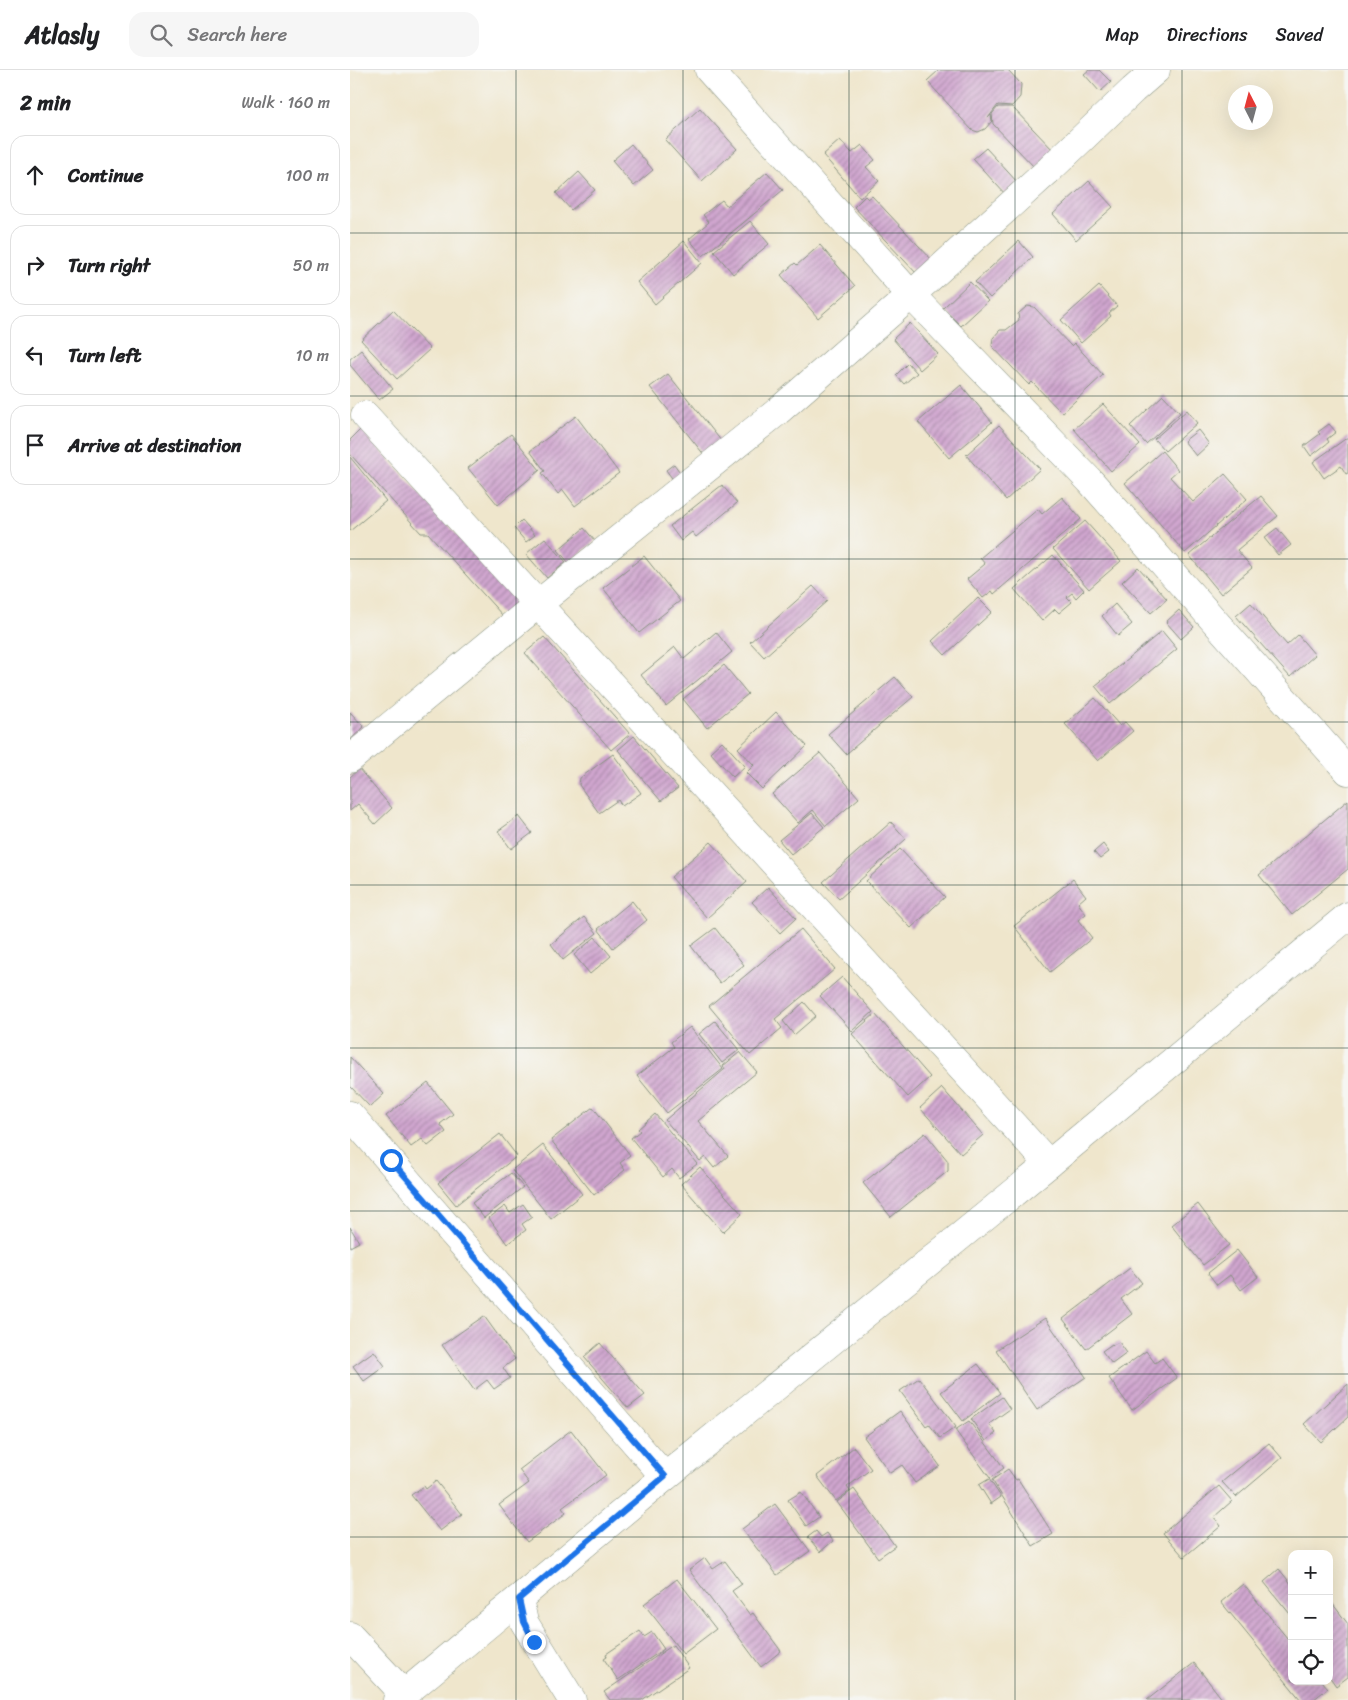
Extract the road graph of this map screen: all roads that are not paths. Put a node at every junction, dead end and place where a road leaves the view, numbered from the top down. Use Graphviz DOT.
graph roads {
  1 [pos="709,70"];
  2 [pos="1156,70"];
  3 [pos="911,295"];
  4 [pos="365,415"];
  5 [pos="538,604"];
  6 [pos="350,759"];
  7 [pos="1348,771"];
  8 [pos="1348,916"];
  9 [pos="350,1115"];
  10 [pos="1049,1164"];
  11 [pos="665,1476"];
  12 [pos="519,1599"];
  13 [pos="350,1636"];
  14 [pos="400,1697"];
  15 [pos="572,1700"];
  1 -- 3 [label="street"];
  2 -- 3 [label="street"];
  3 -- 5 [label="street"];
  3 -- 7 [label="street"];
  4 -- 5 [label="street"];
  5 -- 6 [label="street"];
  5 -- 10 [label="street"];
  8 -- 10 [label="street"];
  9 -- 11 [label="street"];
  10 -- 11 [label="street"];
  11 -- 12 [label="street"];
  12 -- 14 [label="street"];
  12 -- 15 [label="street"];
  13 -- 14 [label="street"];
}
